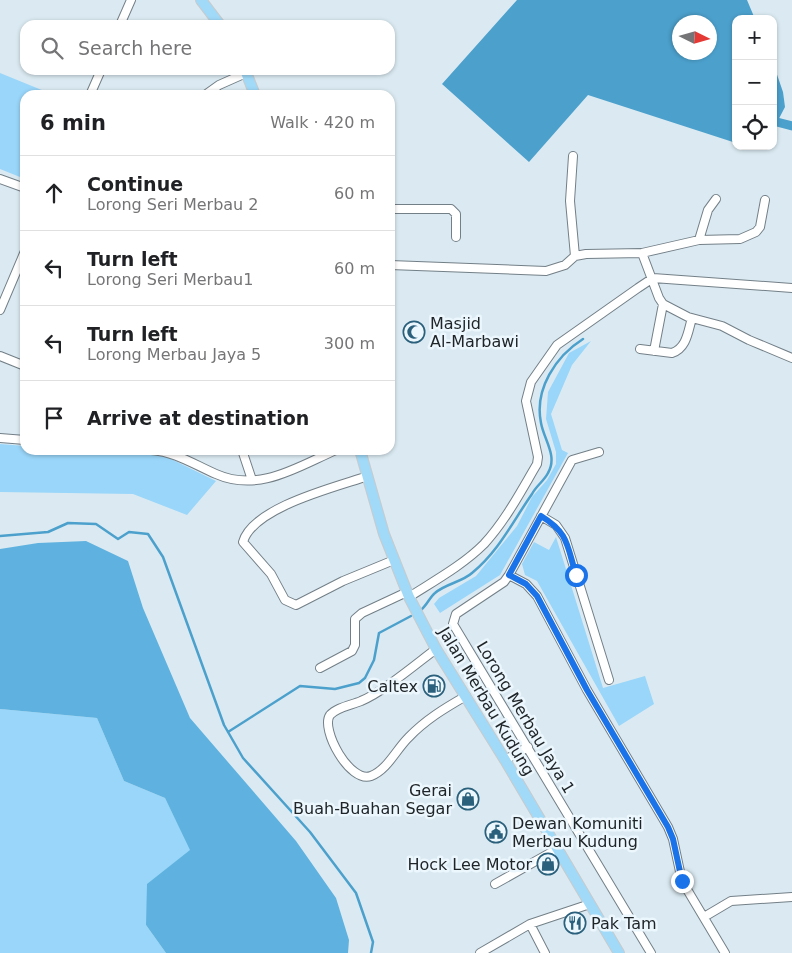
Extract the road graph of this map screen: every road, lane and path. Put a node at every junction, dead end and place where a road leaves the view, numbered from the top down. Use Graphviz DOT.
graph roads {
  1 [pos="131,0"];
  2 [pos="201,0"];
  3 [pos="122,20"];
  4 [pos="216,20"];
  5 [pos="99,75"];
  6 [pos="240,75"];
  7 [pos="247,75"];
  8 [pos="92,90"];
  9 [pos="212,90"];
  10 [pos="253,90"];
  11 [pos="573,156"];
  12 [pos="0,178"];
  13 [pos="20,186"];
  14 [pos="716,199"];
  15 [pos="765,200"];
  16 [pos="395,209"];
  17 [pos="456,238"];
  18 [pos="699,240"];
  19 [pos="642,253"];
  20 [pos="575,256"];
  21 [pos="20,262"];
  22 [pos="395,266"];
  23 [pos="653,278"];
  24 [pos="792,288"];
  25 [pos="663,304"];
  26 [pos="0,310"];
  27 [pos="692,318"];
  28 [pos="640,349"];
  29 [pos="654,350"];
  30 [pos="0,356"];
  31 [pos="792,358"];
  32 [pos="20,364"];
  33 [pos="0,438"];
  34 [pos="20,440"];
  35 [pos="599,452"];
  36 [pos="178,455"];
  37 [pos="244,455"];
  38 [pos="324,455"];
  39 [pos="362,455"];
  40 [pos="368,476"];
  41 [pos="252,480"];
  42 [pos="541,516"];
  43 [pos="394,560"];
  44 [pos="509,575"];
  45 [pos="408,595"];
  46 [pos="436,649"];
  47 [pos="320,668"];
  48 [pos="609,680"];
  49 [pos="466,696"];
  50 [pos="528,747"];
  51 [pos="505,760"];
  52 [pos="557,849"];
  53 [pos="495,884"];
  54 [pos="792,897"];
  55 [pos="590,904"];
  56 [pos="704,916"];
  57 [pos="530,924"];
  58 [pos="480,953"];
  59 [pos="545,953"];
  60 [pos="619,953"];
  61 [pos="651,953"];
  62 [pos="725,953"];
  1 -- 3 [label="street"];
  2 -- 4 [label="main road"];
  5 -- 8 [label="street"];
  6 -- 9 [label="street"];
  7 -- 10 [label="main road"];
  11 -- 20 [label="street"];
  12 -- 13 [label="street"];
  14 -- 18 [label="street"];
  15 -- 18 [label="street"];
  16 -- 17 [label="street"];
  18 -- 19 [label="street"];
  19 -- 20 [label="street"];
  19 -- 23 [label="street"];
  20 -- 22 [label="street"];
  21 -- 26 [label="street"];
  23 -- 24 [label="street"];
  23 -- 25 [label="street"];
  23 -- 45 [label="street"];
  25 -- 27 [label="street"];
  25 -- 29 [label="street"];
  27 -- 29 [label="street"];
  27 -- 31 [label="street"];
  28 -- 29 [label="street"];
  30 -- 32 [label="street"];
  33 -- 34 [label="street"];
  35 -- 42 [label="street"];
  36 -- 41 [label="street"];
  37 -- 41 [label="street"];
  38 -- 41 [label="street"];
  39 -- 40 [label="main road, Jalan Merbau Kudung"];
  40 -- 43 [label="main road, Jalan Merbau Kudung"];
  40 -- 43 [label="street"];
  42 -- 44 [label="street"];
  42 -- 48 [label="street"];
  43 -- 45 [label="main road, Jalan Merbau Kudung"];
  44 -- 50 [label="street, Lorong Merbau Jaya 1"];
  44 -- 56 [label="street"];
  45 -- 46 [label="main road, Jalan Merbau Kudung"];
  45 -- 47 [label="street"];
  46 -- 49 [label="main road, Jalan Merbau Kudung"];
  46 -- 49 [label="street"];
  49 -- 51 [label="main road, Jalan Merbau Kudung"];
  50 -- 51 [label="street"];
  50 -- 61 [label="street, Lorong Merbau Jaya 1"];
  51 -- 52 [label="main road, Jalan Merbau Kudung"];
  52 -- 53 [label="street"];
  52 -- 55 [label="main road, Jalan Merbau Kudung"];
  54 -- 56 [label="street"];
  55 -- 57 [label="street"];
  55 -- 60 [label="main road, Jalan Merbau Kudung"];
  56 -- 62 [label="street"];
  57 -- 58 [label="street"];
  57 -- 59 [label="street"];
}
